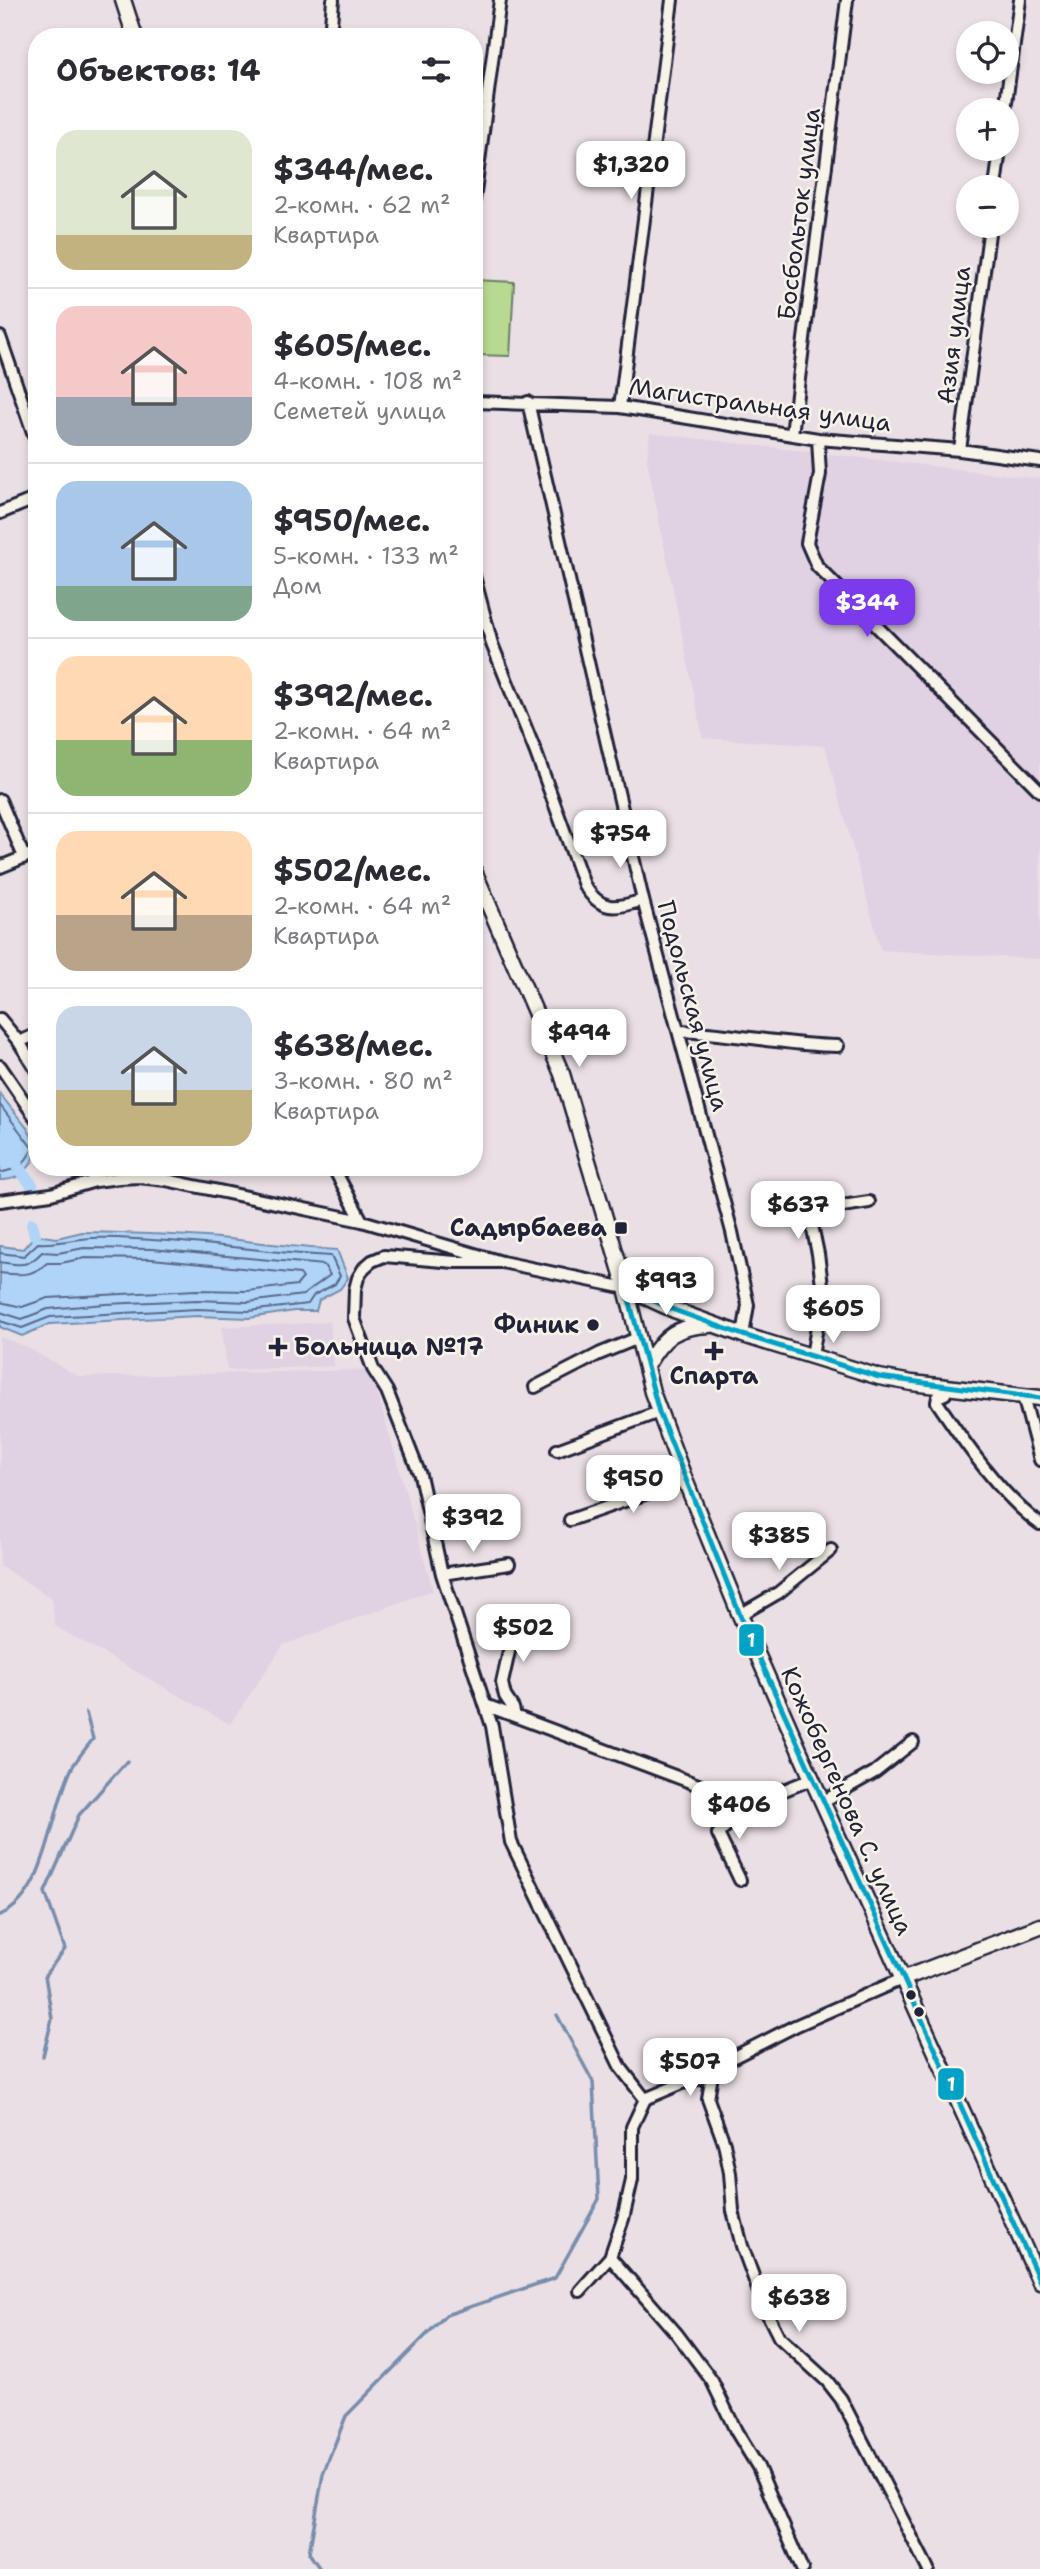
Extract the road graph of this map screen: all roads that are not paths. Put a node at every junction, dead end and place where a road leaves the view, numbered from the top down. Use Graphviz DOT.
graph roads {
  1 [pos="124,0"];
  2 [pos="333,0"];
  3 [pos="500,0"];
  4 [pos="673,0"];
  5 [pos="847,0"];
  6 [pos="1020,0"];
  7 [pos="132,28"];
  8 [pos="331,28"];
  9 [pos="1007,98"];
  10 [pos="483,131"];
  11 [pos="988,238"];
  12 [pos="0,337"];
  13 [pos="483,402"];
  14 [pos="528,402"];
  15 [pos="620,407"];
  16 [pos="28,418"];
  17 [pos="792,434"];
  18 [pos="818,439"];
  19 [pos="960,450"];
  20 [pos="1040,461"];
  21 [pos="28,502"];
  22 [pos="0,513"];
  23 [pos="483,610"];
  24 [pos="1040,791"];
  25 [pos="0,800"];
  26 [pos="28,855"];
  27 [pos="24,857"];
  28 [pos="0,867"];
  29 [pos="483,892"];
  30 [pos="643,900"];
  31 [pos="0,1019"];
  32 [pos="678,1031"];
  33 [pos="28,1038"];
  34 [pos="19,1042"];
  35 [pos="838,1046"];
  36 [pos="28,1057"];
  37 [pos="0,1066"];
  38 [pos="28,1106"];
  39 [pos="93,1176"];
  40 [pos="338,1176"];
  41 [pos="95,1181"];
  42 [pos="0,1201"];
  43 [pos="869,1202"];
  44 [pos="362,1221"];
  45 [pos="502,1262"];
  46 [pos="626,1288"];
  47 [pos="718,1325"];
  48 [pos="743,1335"];
  49 [pos="638,1338"];
  50 [pos="812,1356"];
  51 [pos="646,1366"];
  52 [pos="535,1387"];
  53 [pos="946,1388"];
  54 [pos="1023,1396"];
  55 [pos="1040,1398"];
  56 [pos="659,1412"];
  57 [pos="557,1450"];
  58 [pos="1040,1460"];
  59 [pos="685,1480"];
  60 [pos="570,1520"];
  61 [pos="1040,1524"];
  62 [pos="831,1550"];
  63 [pos="509,1564"];
  64 [pos="442,1574"];
  65 [pos="506,1612"];
  66 [pos="740,1615"];
  67 [pos="485,1705"];
  68 [pos="514,1716"];
  69 [pos="913,1742"];
  70 [pos="812,1779"];
  71 [pos="822,1802"];
  72 [pos="749,1804"];
  73 [pos="740,1880"];
  74 [pos="1039,1928"];
  75 [pos="902,1979"];
  76 [pos="712,2075"];
  77 [pos="645,2099"];
  78 [pos="610,2257"];
  79 [pos="1040,2283"];
  80 [pos="580,2291"];
  81 [pos="802,2569"];
  82 [pos="928,2569"];
  1 -- 7 [label="main road"];
  2 -- 8 [label="street"];
  3 -- 10 [label="street"];
  4 -- 15 [label="street"];
  5 -- 17 [label="street, Босбольток улица"];
  6 -- 9 [label="street"];
  11 -- 19 [label="street, Азия улица"];
  12 -- 16 [label="street"];
  13 -- 14 [label="street, Магистральная улица"];
  14 -- 15 [label="street, Магистральная улица"];
  14 -- 30 [label="street, Подольская улица"];
  15 -- 17 [label="street, Магистральная улица"];
  17 -- 18 [label="street, Магистральная улица"];
  18 -- 19 [label="street, Магистральная улица"];
  18 -- 24 [label="street"];
  19 -- 20 [label="street, Магистральная улица"];
  21 -- 22 [label="street"];
  23 -- 30 [label="street"];
  25 -- 27 [label="street"];
  26 -- 27 [label="street"];
  27 -- 28 [label="street"];
  29 -- 46 [label="main road, Кожобергенова С. улица"];
  30 -- 32 [label="street, Подольская улица"];
  31 -- 34 [label="street"];
  32 -- 35 [label="street"];
  32 -- 48 [label="street, Подольская улица"];
  33 -- 34 [label="street"];
  34 -- 36 [label="street"];
  37 -- 38 [label="street"];
  39 -- 41 [label="street"];
  40 -- 44 [label="street"];
  41 -- 42 [label="street"];
  41 -- 44 [label="street"];
  43 -- 50 [label="street"];
  44 -- 45 [label="street"];
  45 -- 46 [label="street"];
  45 -- 64 [label="street"];
  46 -- 47 [label="main road"];
  46 -- 49 [label="main road, Кожобергенова С. улица"];
  47 -- 48 [label="main road"];
  47 -- 51 [label="main road"];
  48 -- 50 [label="main road"];
  49 -- 51 [label="main road, Кожобергенова С. улица"];
  49 -- 52 [label="street"];
  50 -- 53 [label="main road"];
  51 -- 56 [label="main road, Кожобергенова С. улица"];
  53 -- 54 [label="main road"];
  53 -- 61 [label="street"];
  54 -- 55 [label="main road"];
  54 -- 58 [label="street"];
  56 -- 57 [label="street"];
  56 -- 59 [label="main road, Кожобергенова С. улица"];
  59 -- 60 [label="street"];
  59 -- 66 [label="main road, Кожобергенова С. улица"];
  62 -- 66 [label="street"];
  63 -- 64 [label="street"];
  64 -- 67 [label="street"];
  65 -- 68 [label="street"];
  66 -- 70 [label="main road, Кожобергенова С. улица"];
  67 -- 68 [label="street"];
  67 -- 77 [label="street"];
  68 -- 72 [label="street"];
  69 -- 71 [label="street"];
  70 -- 71 [label="main road, Кожобергенова С. улица"];
  70 -- 72 [label="street"];
  71 -- 75 [label="main road, Кожобергенова С. улица"];
  72 -- 73 [label="street"];
  74 -- 75 [label="main road"];
  75 -- 76 [label="street"];
  75 -- 79 [label="main road, Кожобергенова С. улица"];
  76 -- 77 [label="street"];
  76 -- 82 [label="street"];
  77 -- 78 [label="street"];
  78 -- 80 [label="street"];
  78 -- 81 [label="street"];
}
